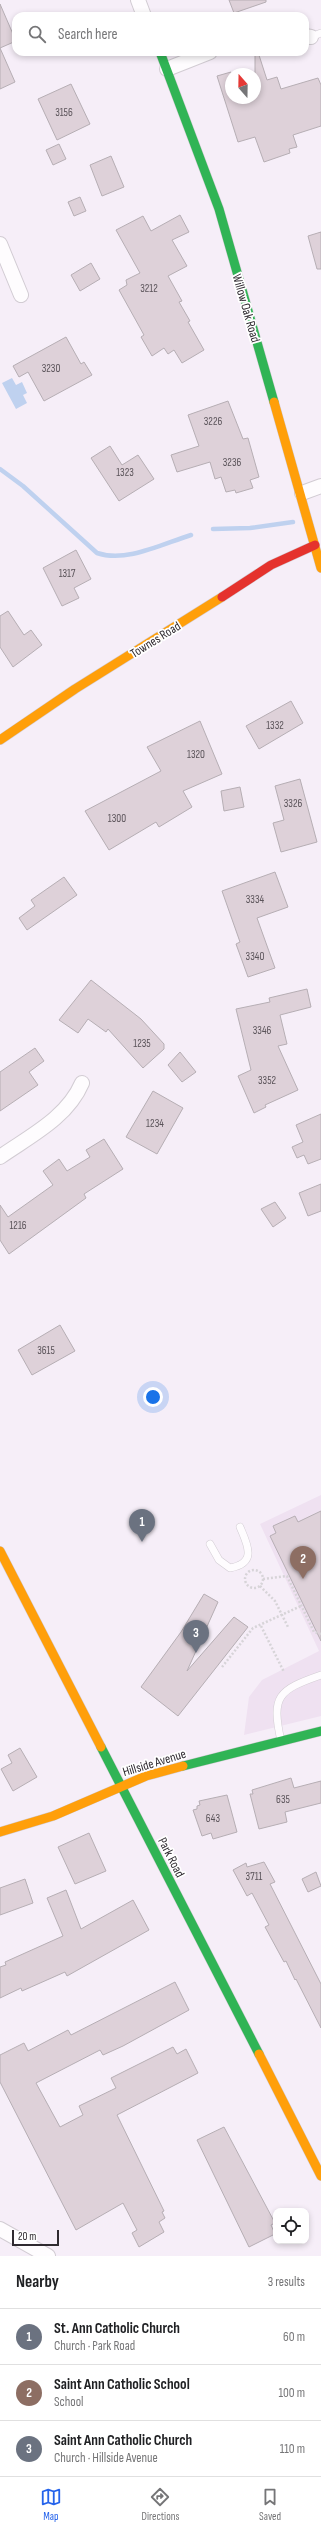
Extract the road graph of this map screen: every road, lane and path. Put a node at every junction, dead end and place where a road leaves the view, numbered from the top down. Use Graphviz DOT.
graph roads {
  1 [pos="138,0"];
  2 [pos="142,12"];
  3 [pos="162,56"];
  4 [pos="199,56"];
  5 [pos="167,68"];
  6 [pos="0,244"];
  7 [pos="21,295"];
  8 [pos="321,486"];
  9 [pos="302,493"];
  10 [pos="315,545"];
  11 [pos="321,568"];
  12 [pos="0,740"];
  13 [pos="82,1084"];
  14 [pos="0,1157"];
  15 [pos="240,1527"];
  16 [pos="210,1544"];
  17 [pos="0,1551"];
  18 [pos="263,1579"];
  19 [pos="260,1586"];
  20 [pos="301,1606"];
  21 [pos="282,1615"];
  22 [pos="261,1626"];
  23 [pos="288,1627"];
  24 [pos="321,1634"];
  25 [pos="222,1667"];
  26 [pos="284,1672"];
  27 [pos="321,1675"];
  28 [pos="321,1731"];
  29 [pos="281,1742"];
  30 [pos="121,1786"];
  31 [pos="0,1832"];
  32 [pos="321,2176"];
  33 [pos="0,2229"];
  34 [pos="48,2256"];
  1 -- 2 [label="street"];
  3 -- 5 [label="street, Willow Oak Road"];
  4 -- 5 [label="street"];
  5 -- 9 [label="street, Willow Oak Road"];
  6 -- 7 [label="street"];
  8 -- 9 [label="street"];
  9 -- 10 [label="street, Willow Oak Road"];
  10 -- 11 [label="street, Willow Oak Road"];
  10 -- 12 [label="street, Townes Road"];
  13 -- 14 [label="street"];
  15 -- 16 [label="lane"];
  17 -- 30 [label="street, Park Road"];
  18 -- 19 [label="path"];
  18 -- 19 [label="path"];
  18 -- 20 [label="path"];
  19 -- 21 [label="path"];
  20 -- 21 [label="path"];
  20 -- 24 [label="path"];
  21 -- 22 [label="path"];
  21 -- 23 [label="path"];
  22 -- 25 [label="path"];
  22 -- 26 [label="path"];
  27 -- 29 [label="lane"];
  28 -- 29 [label="street, Hillside Avenue"];
  29 -- 30 [label="street, Hillside Avenue"];
  30 -- 31 [label="street, Hillside Avenue"];
  30 -- 32 [label="street, Park Road"];
  33 -- 34 [label="street"];
}
